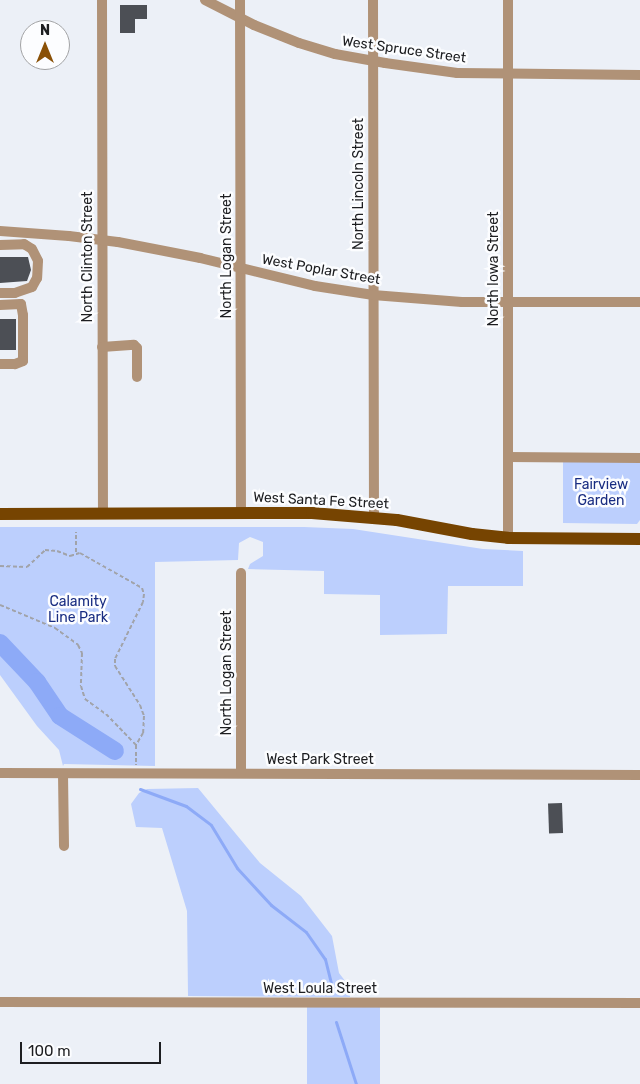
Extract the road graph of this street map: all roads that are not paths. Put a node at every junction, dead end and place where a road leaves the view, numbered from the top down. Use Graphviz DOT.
graph roads {
  1 [pos="102,0"];
  2 [pos="205,0"];
  3 [pos="240,0"];
  4 [pos="373,0"];
  5 [pos="508,0"];
  6 [pos="240,18"];
  7 [pos="373,60"];
  8 [pos="508,75"];
  9 [pos="640,75"];
  10 [pos="0,232"];
  11 [pos="24,232"];
  12 [pos="101,240"];
  13 [pos="24,244"];
  14 [pos="0,245"];
  15 [pos="241,269"];
  16 [pos="0,293"];
  17 [pos="373,295"];
  18 [pos="508,302"];
  19 [pos="640,302"];
  20 [pos="0,305"];
  21 [pos="102,347"];
  22 [pos="0,364"];
  23 [pos="137,377"];
  24 [pos="508,457"];
  25 [pos="640,458"];
  26 [pos="102,513"];
  27 [pos="241,513"];
  28 [pos="0,514"];
  29 [pos="374,517"];
  30 [pos="508,538"];
  31 [pos="640,539"];
  32 [pos="241,573"];
  33 [pos="0,773"];
  34 [pos="241,773"];
  35 [pos="63,774"];
  36 [pos="640,775"];
  37 [pos="64,846"];
  38 [pos="0,1002"];
  39 [pos="640,1003"];
  1 -- 12 [label="street, North Clinton Street"];
  2 -- 6 [label="street, West Spruce Street"];
  3 -- 6 [label="street, North Logan Street"];
  4 -- 7 [label="street, North Lincoln Street"];
  5 -- 8 [label="street, North Iowa Street"];
  6 -- 7 [label="street, West Spruce Street"];
  6 -- 15 [label="street, North Logan Street"];
  7 -- 8 [label="street, West Spruce Street"];
  7 -- 17 [label="street, North Lincoln Street"];
  8 -- 9 [label="street, West Spruce Street"];
  8 -- 18 [label="street, North Iowa Street"];
  10 -- 11 [label="street, West Poplar Street"];
  11 -- 12 [label="street, West Poplar Street"];
  11 -- 13 [label="street"];
  12 -- 15 [label="street, West Poplar Street"];
  12 -- 21 [label="street, North Clinton Street"];
  13 -- 14 [label="street"];
  13 -- 16 [label="street"];
  15 -- 17 [label="street, West Poplar Street"];
  15 -- 27 [label="street, North Logan Street"];
  17 -- 18 [label="street, West Poplar Street"];
  17 -- 29 [label="street, North Lincoln Street"];
  18 -- 19 [label="street, West Poplar Street"];
  18 -- 24 [label="street, North Iowa Street"];
  20 -- 22 [label="street"];
  21 -- 23 [label="street"];
  21 -- 26 [label="street, North Clinton Street"];
  24 -- 25 [label="street"];
  24 -- 30 [label="street, North Iowa Street"];
  26 -- 27 [label="main road, West Santa Fe Street"];
  26 -- 28 [label="main road, West Santa Fe Street"];
  27 -- 29 [label="main road, West Santa Fe Street"];
  29 -- 30 [label="main road, West Santa Fe Street"];
  30 -- 31 [label="main road, West Santa Fe Street"];
  32 -- 34 [label="street, North Logan Street"];
  33 -- 35 [label="street, West Park Street"];
  34 -- 35 [label="street, West Park Street"];
  34 -- 36 [label="street, West Park Street"];
  35 -- 37 [label="street"];
  38 -- 39 [label="street, West Loula Street"];
}
